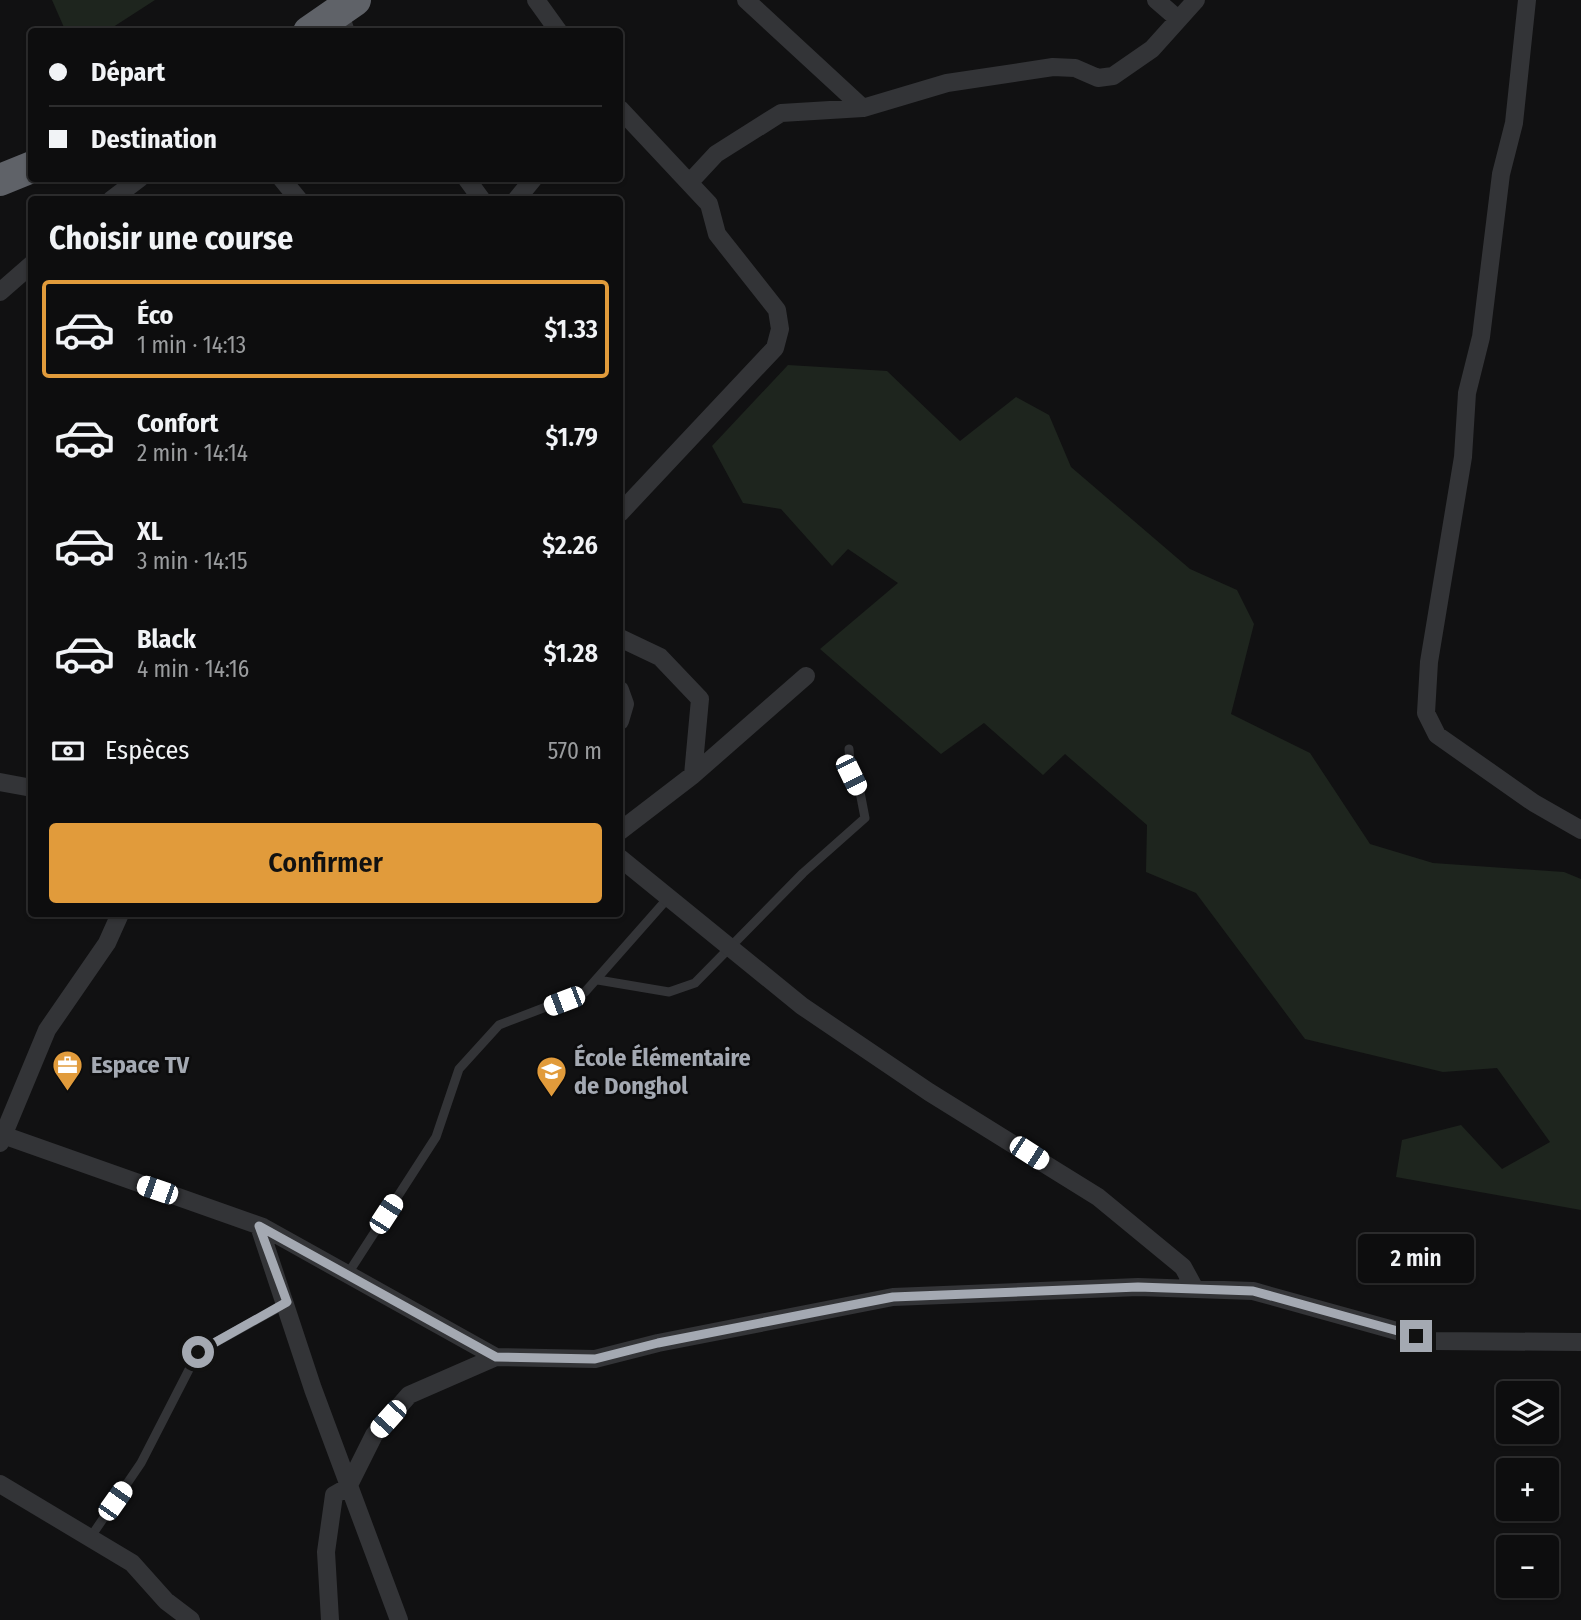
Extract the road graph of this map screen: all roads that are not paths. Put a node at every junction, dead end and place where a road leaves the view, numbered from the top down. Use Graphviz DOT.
graph roads {
  1 [pos="536,0"];
  2 [pos="746,0"];
  3 [pos="1156,0"];
  4 [pos="1196,0"];
  5 [pos="1527,0"];
  6 [pos="346,14"];
  7 [pos="1178,19"];
  8 [pos="317,28"];
  9 [pos="556,28"];
  10 [pos="863,108"];
  11 [pos="623,112"];
  12 [pos="28,169"];
  13 [pos="0,180"];
  14 [pos="135,182"];
  15 [pos="284,182"];
  16 [pos="531,182"];
  17 [pos="690,182"];
  18 [pos="116,196"];
  19 [pos="296,196"];
  20 [pos="519,196"];
  21 [pos="28,268"];
  22 [pos="0,292"];
  23 [pos="623,510"];
  24 [pos="623,639"];
  25 [pos="806,676"];
  26 [pos="849,749"];
  27 [pos="693,775"];
  28 [pos="0,782"];
  29 [pos="28,787"];
  30 [pos="623,829"];
  31 [pos="1581,830"];
  32 [pos="623,860"];
  33 [pos="668,898"];
  34 [pos="119,917"];
  35 [pos="729,947"];
  36 [pos="598,981"];
  37 [pos="1,1138"];
  38 [pos="259,1226"];
  39 [pos="347,1275"];
  40 [pos="1195,1289"];
  41 [pos="287,1302"];
  42 [pos="1581,1342"];
  43 [pos="496,1357"];
  44 [pos="0,1484"];
  45 [pos="348,1487"];
  46 [pos="89,1539"];
  47 [pos="191,1620"];
  48 [pos="330,1620"];
  49 [pos="399,1620"];
  1 -- 9 [label="street"];
  2 -- 10 [label="street"];
  3 -- 7 [label="street"];
  4 -- 7 [label="street"];
  5 -- 31 [label="street"];
  6 -- 8 [label="highway"];
  7 -- 10 [label="street"];
  10 -- 17 [label="street"];
  11 -- 17 [label="street"];
  12 -- 13 [label="highway"];
  14 -- 18 [label="street"];
  15 -- 19 [label="street"];
  16 -- 20 [label="street"];
  17 -- 23 [label="street"];
  21 -- 22 [label="street"];
  24 -- 27 [label="street"];
  25 -- 27 [label="street"];
  26 -- 35 [label="lane"];
  27 -- 30 [label="street"];
  28 -- 29 [label="street"];
  32 -- 33 [label="street"];
  33 -- 35 [label="street"];
  33 -- 36 [label="lane"];
  34 -- 37 [label="street"];
  35 -- 36 [label="lane"];
  35 -- 40 [label="street"];
  36 -- 39 [label="lane"];
  37 -- 38 [label="street"];
  38 -- 39 [label="street"];
  38 -- 41 [label="street"];
  39 -- 43 [label="street"];
  40 -- 42 [label="street"];
  40 -- 43 [label="street"];
  41 -- 45 [label="street"];
  41 -- 46 [label="lane"];
  43 -- 45 [label="street"];
  44 -- 46 [label="street"];
  45 -- 48 [label="street"];
  45 -- 49 [label="street"];
  46 -- 47 [label="street"];
}
